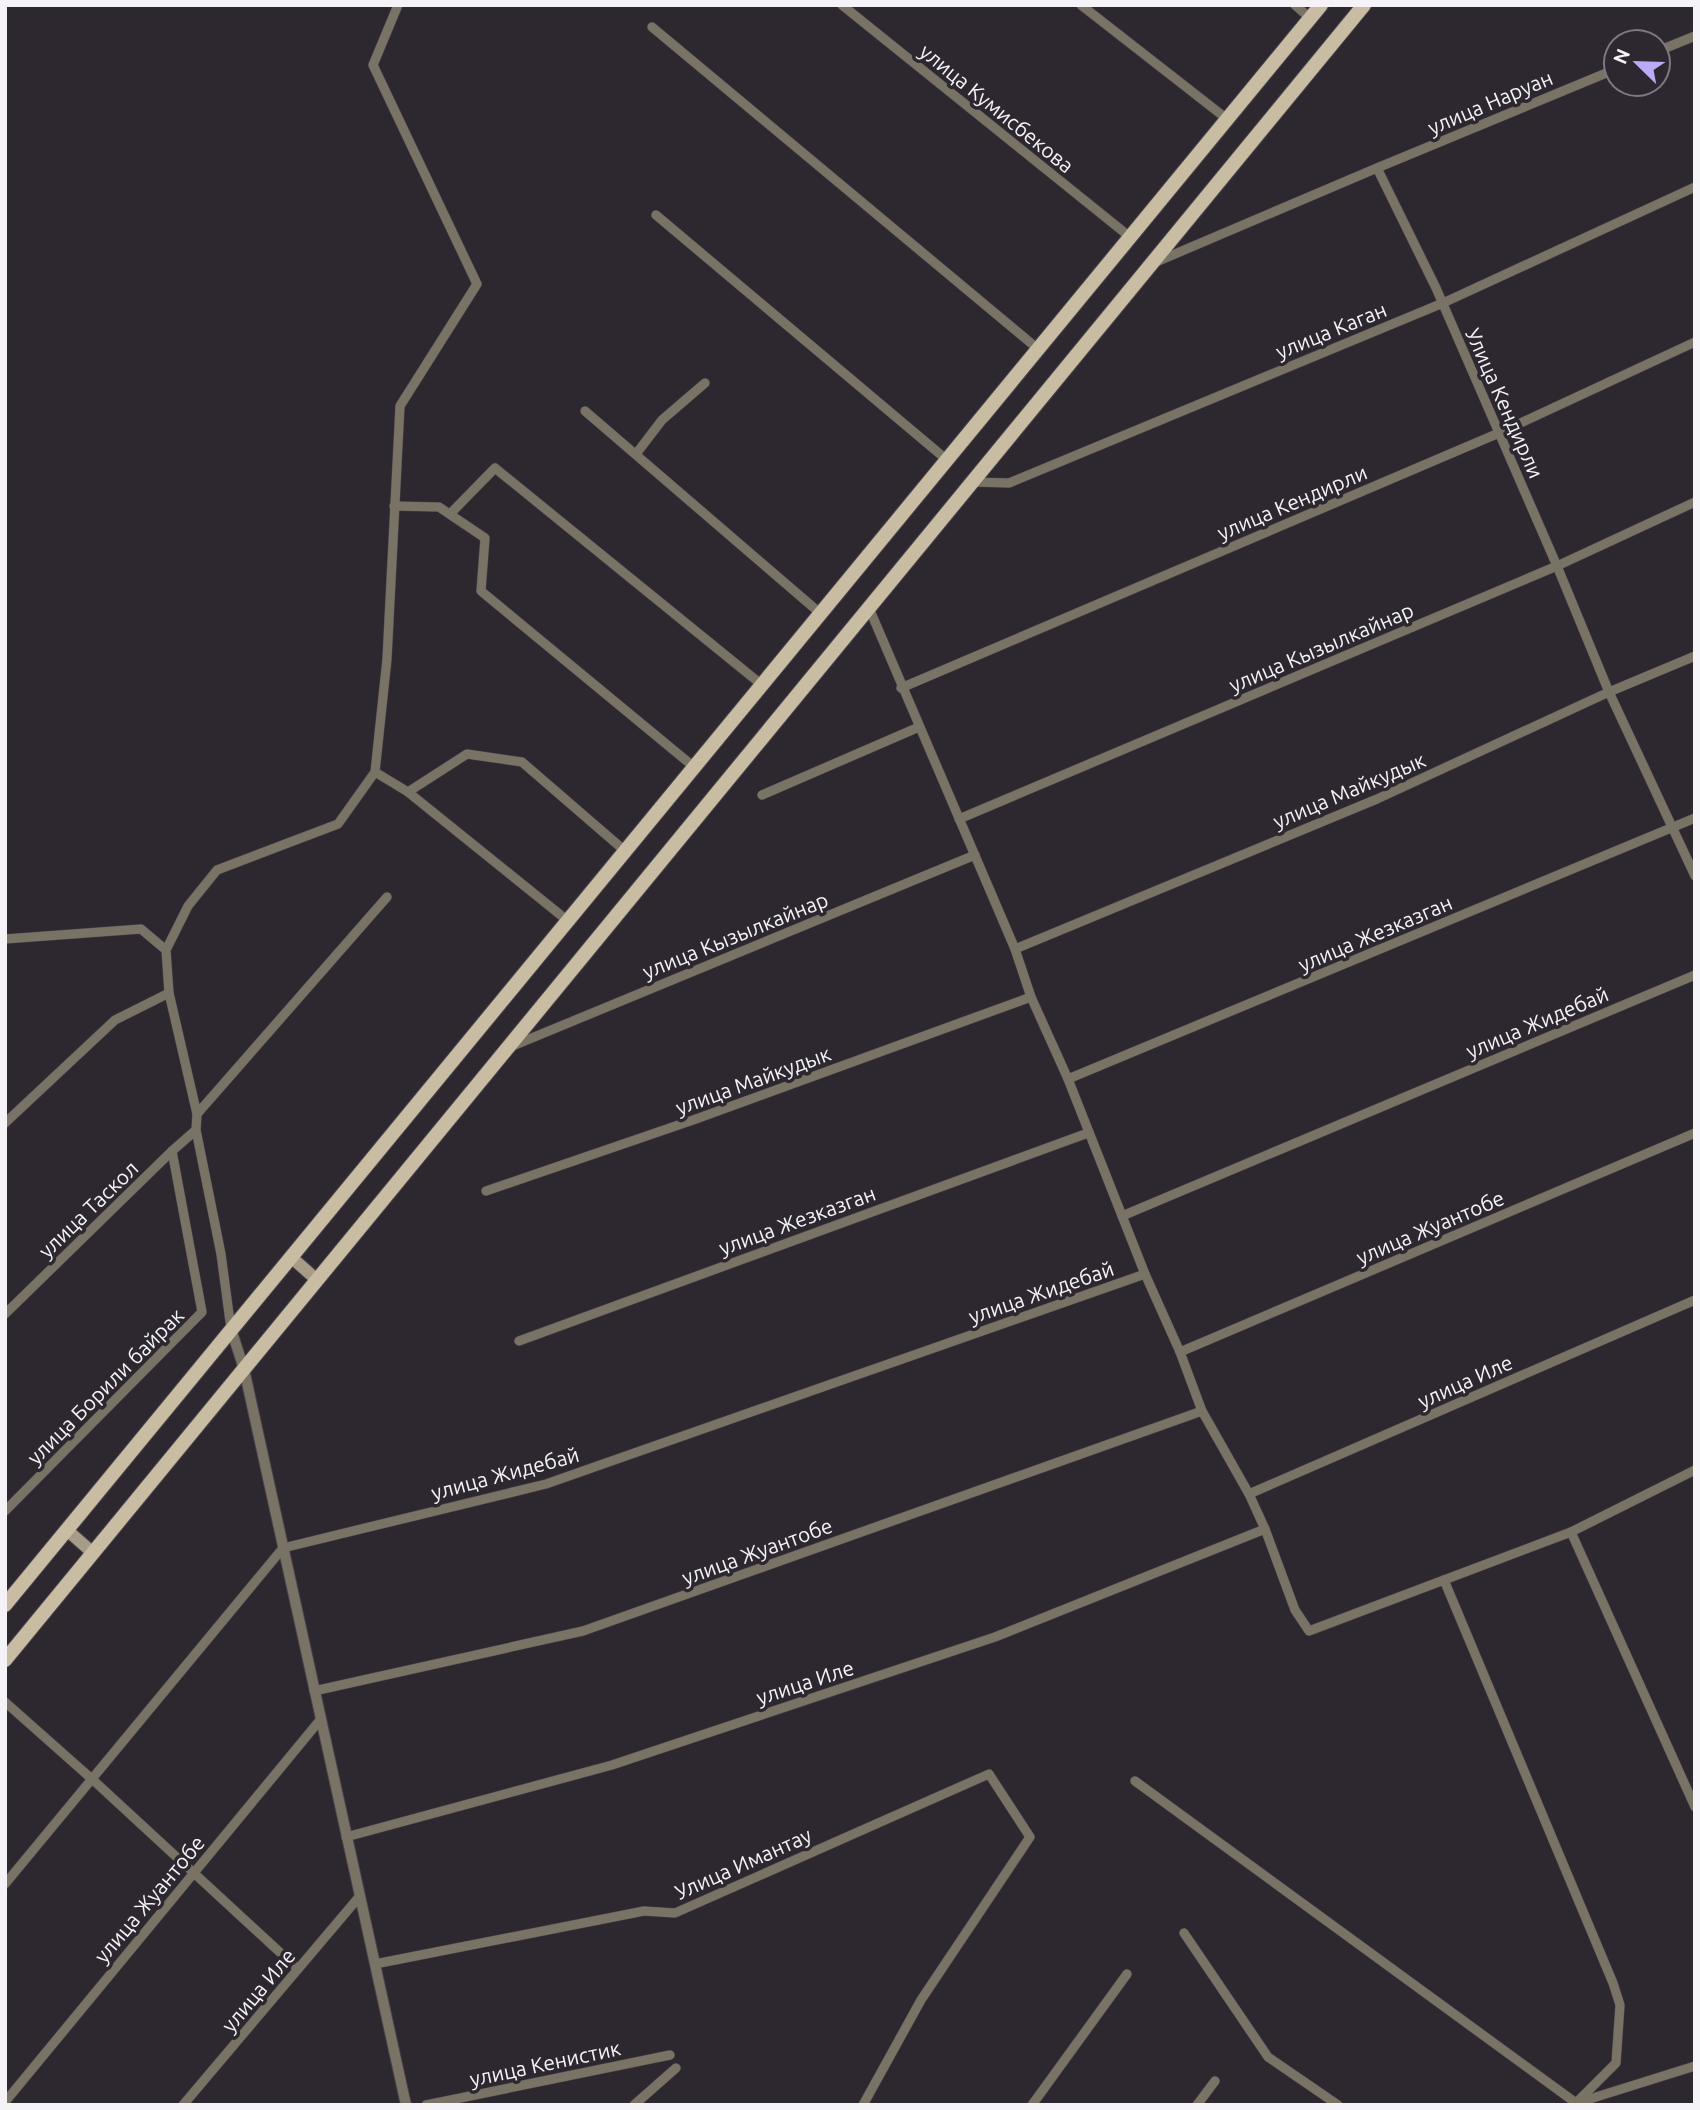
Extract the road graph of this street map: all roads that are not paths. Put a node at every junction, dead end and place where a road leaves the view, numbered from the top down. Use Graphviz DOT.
graph roads {
  1 [pos="398,5"];
  2 [pos="842,5"];
  3 [pos="1081,5"];
  4 [pos="1295,5"];
  5 [pos="1321,5"];
  6 [pos="1364,5"];
  7 [pos="1310,18"];
  8 [pos="652,27"];
  9 [pos="1695,36"];
  10 [pos="1672,45"];
  11 [pos="1602,75"];
  12 [pos="1227,119"];
  13 [pos="1377,168"];
  14 [pos="1695,187"];
  15 [pos="656,215"];
  16 [pos="1130,237"];
  17 [pos="1154,263"];
  18 [pos="1443,303"];
  19 [pos="1695,342"];
  20 [pos="1038,349"];
  21 [pos="705,383"];
  22 [pos="585,411"];
  23 [pos="1499,433"];
  24 [pos="636,454"];
  25 [pos="947,460"];
  26 [pos="973,482"];
  27 [pos="1695,502"];
  28 [pos="394,506"];
  29 [pos="451,513"];
  30 [pos="1557,566"];
  31 [pos="869,608"];
  32 [pos="821,614"];
  33 [pos="1695,656"];
  34 [pos="762,685"];
  35 [pos="902,688"];
  36 [pos="1609,692"];
  37 [pos="919,727"];
  38 [pos="694,767"];
  39 [pos="376,772"];
  40 [pos="408,792"];
  41 [pos="762,795"];
  42 [pos="1695,818"];
  43 [pos="959,819"];
  44 [pos="1672,827"];
  45 [pos="625,851"];
  46 [pos="975,855"];
  47 [pos="1695,876"];
  48 [pos="387,897"];
  49 [pos="568,921"];
  50 [pos="5,939"];
  51 [pos="1015,948"];
  52 [pos="166,950"];
  53 [pos="1695,975"];
  54 [pos="169,993"];
  55 [pos="1031,997"];
  56 [pos="509,1048"];
  57 [pos="1069,1079"];
  58 [pos="197,1114"];
  59 [pos="5,1123"];
  60 [pos="196,1130"];
  61 [pos="1088,1133"];
  62 [pos="1695,1133"];
  63 [pos="172,1151"];
  64 [pos="486,1191"];
  65 [pos="1122,1216"];
  66 [pos="290,1257"];
  67 [pos="1144,1274"];
  68 [pos="317,1280"];
  69 [pos="1695,1300"];
  70 [pos="5,1314"];
  71 [pos="231,1329"];
  72 [pos="519,1341"];
  73 [pos="1180,1352"];
  74 [pos="244,1369"];
  75 [pos="1202,1411"];
  76 [pos="1695,1471"];
  77 [pos="1249,1494"];
  78 [pos="5,1511"];
  79 [pos="1265,1529"];
  80 [pos="67,1530"];
  81 [pos="1571,1532"];
  82 [pos="283,1548"];
  83 [pos="93,1553"];
  84 [pos="1444,1580"];
  85 [pos="5,1605"];
  86 [pos="5,1661"];
  87 [pos="314,1691"];
  88 [pos="5,1702"];
  89 [pos="320,1720"];
  90 [pos="93,1780"];
  91 [pos="1135,1781"];
  92 [pos="1695,1807"];
  93 [pos="346,1837"];
  94 [pos="194,1872"];
  95 [pos="5,1884"];
  96 [pos="359,1897"];
  97 [pos="1184,1933"];
  98 [pos="375,1964"];
  99 [pos="298,1969"];
  100 [pos="1127,1974"];
  101 [pos="670,2055"];
  102 [pos="1695,2066"];
  103 [pos="676,2068"];
  104 [pos="1215,2081"];
  105 [pos="5,2102"];
  106 [pos="1574,2104"];
  107 [pos="183,2105"];
  108 [pos="406,2105"];
  109 [pos="426,2105"];
  110 [pos="634,2105"];
  111 [pos="863,2105"];
  112 [pos="1032,2105"];
  113 [pos="1196,2105"];
  114 [pos="1338,2105"];
  1 -- 28 [label="street"];
  2 -- 16 [label="street, улица Кумисбекова"];
  3 -- 12 [label="street"];
  4 -- 7 [label="street"];
  5 -- 7 [label="main road"];
  6 -- 17 [label="main road"];
  7 -- 12 [label="main road"];
  8 -- 20 [label="street"];
  9 -- 10 [label="street"];
  11 -- 13 [label="street, улица Наруан"];
  12 -- 16 [label="main road"];
  13 -- 17 [label="street"];
  13 -- 18 [label="street, Улица Кендирли"];
  14 -- 18 [label="street, улица Каган"];
  15 -- 25 [label="street"];
  16 -- 20 [label="main road"];
  17 -- 26 [label="main road"];
  18 -- 23 [label="street, Улица Кендирли"];
  18 -- 26 [label="street, улица Каган"];
  19 -- 23 [label="street, улица Кендирли"];
  20 -- 25 [label="main road"];
  21 -- 24 [label="street"];
  22 -- 24 [label="street"];
  23 -- 30 [label="street, Улица Кендирли"];
  23 -- 35 [label="street, улица Кендирли"];
  24 -- 32 [label="street"];
  25 -- 32 [label="main road"];
  26 -- 31 [label="main road"];
  27 -- 30 [label="street, улица Кызылкайнар"];
  28 -- 29 [label="street"];
  28 -- 39 [label="street"];
  29 -- 34 [label="street"];
  29 -- 38 [label="street"];
  30 -- 36 [label="street, Улица Кендирли"];
  30 -- 43 [label="street, улица Кызылкайнар"];
  31 -- 35 [label="street"];
  31 -- 56 [label="main road"];
  32 -- 34 [label="main road"];
  33 -- 36 [label="street, улица Майкудык"];
  34 -- 38 [label="main road"];
  35 -- 37 [label="street"];
  36 -- 44 [label="street, Улица Кендирли"];
  36 -- 51 [label="street, улица Майкудык"];
  37 -- 41 [label="street"];
  37 -- 43 [label="street"];
  38 -- 45 [label="main road"];
  39 -- 40 [label="street"];
  39 -- 52 [label="street"];
  40 -- 45 [label="street"];
  40 -- 49 [label="street"];
  42 -- 44 [label="street, улица Жезказган"];
  43 -- 46 [label="street"];
  44 -- 47 [label="street, Улица Кендирли"];
  44 -- 57 [label="street, улица Жезказган"];
  45 -- 49 [label="main road"];
  46 -- 51 [label="street"];
  46 -- 56 [label="street, улица Кызылкайнар"];
  48 -- 58 [label="street"];
  49 -- 66 [label="main road"];
  50 -- 52 [label="street"];
  51 -- 55 [label="street"];
  52 -- 54 [label="street"];
  53 -- 65 [label="street, улица Жидебай"];
  54 -- 58 [label="street"];
  54 -- 59 [label="street"];
  55 -- 57 [label="street"];
  55 -- 64 [label="street, улица Майкудык"];
  56 -- 68 [label="main road"];
  57 -- 61 [label="street"];
  58 -- 60 [label="street"];
  60 -- 63 [label="street, улица Таскол"];
  60 -- 71 [label="street"];
  61 -- 65 [label="street"];
  61 -- 72 [label="street, улица Жезказган"];
  62 -- 73 [label="street, улица Жуантобе"];
  63 -- 70 [label="street, улица Таскол"];
  63 -- 78 [label="street, улица Борили байрак"];
  65 -- 67 [label="street"];
  66 -- 68 [label="main road"];
  66 -- 71 [label="main road"];
  67 -- 73 [label="street"];
  67 -- 82 [label="street, улица Жидебай"];
  68 -- 74 [label="main road"];
  69 -- 77 [label="street, улица Иле"];
  71 -- 74 [label="street"];
  71 -- 80 [label="main road"];
  73 -- 75 [label="street"];
  74 -- 82 [label="street"];
  74 -- 83 [label="main road"];
  75 -- 77 [label="street"];
  75 -- 87 [label="street, улица Жуантобе"];
  76 -- 81 [label="street"];
  77 -- 79 [label="street"];
  79 -- 84 [label="street"];
  79 -- 93 [label="street, улица Иле"];
  80 -- 83 [label="main road"];
  80 -- 85 [label="main road"];
  81 -- 84 [label="street"];
  81 -- 92 [label="street"];
  82 -- 87 [label="street"];
  82 -- 90 [label="street"];
  83 -- 86 [label="main road"];
  84 -- 106 [label="street"];
  87 -- 89 [label="street"];
  88 -- 90 [label="street"];
  89 -- 93 [label="street"];
  89 -- 94 [label="street, улица Жуантобе"];
  90 -- 94 [label="street"];
  90 -- 95 [label="street"];
  91 -- 106 [label="street"];
  93 -- 96 [label="street"];
  94 -- 99 [label="street"];
  94 -- 105 [label="street, улица Жуантобе"];
  96 -- 98 [label="street"];
  96 -- 99 [label="street, улица Иле"];
  97 -- 114 [label="street"];
  98 -- 108 [label="street"];
  98 -- 111 [label="street, Улица Имантау"];
  99 -- 107 [label="street, улица Иле"];
  100 -- 112 [label="street"];
  101 -- 109 [label="street, улица Кенистик"];
  102 -- 106 [label="street"];
  103 -- 110 [label="street"];
  104 -- 113 [label="street"];
}
